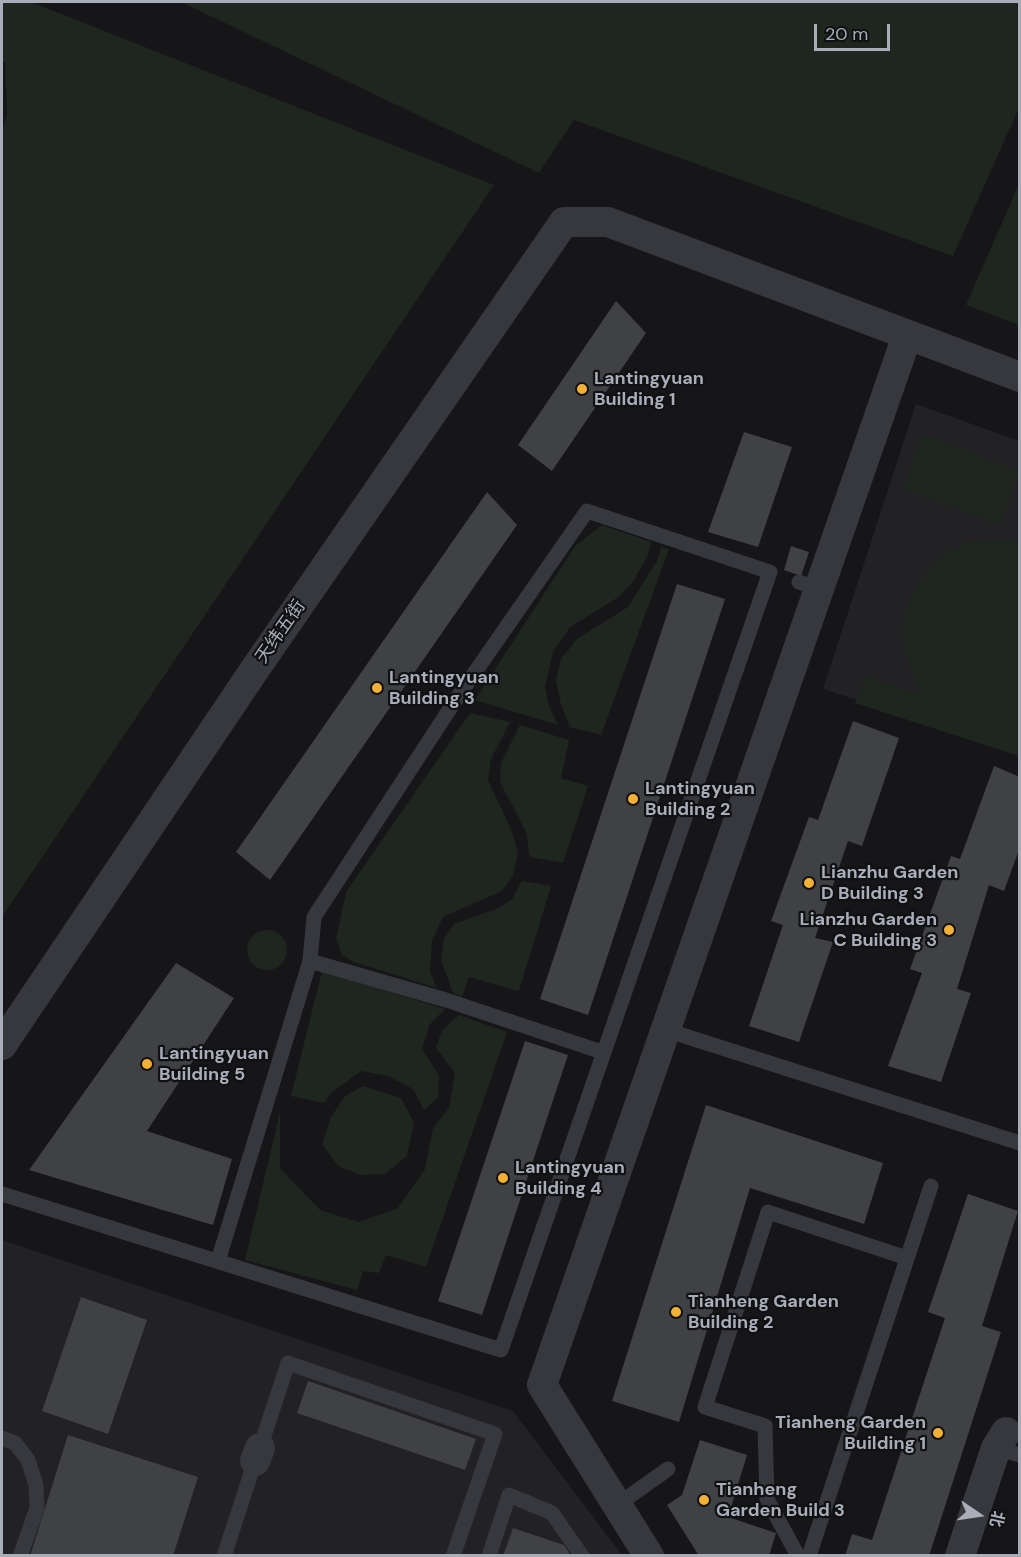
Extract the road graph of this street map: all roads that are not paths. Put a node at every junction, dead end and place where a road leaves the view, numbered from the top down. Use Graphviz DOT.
graph roads {
  1 [pos="907,336"];
  2 [pos="1020,377"];
  3 [pos="310,961"];
  4 [pos="666,1030"];
  5 [pos="2,1045"];
  6 [pos="602,1052"];
  7 [pos="1020,1143"];
  8 [pos="931,1186"];
  9 [pos="2,1194"];
  10 [pos="907,1258"];
  11 [pos="218,1261"];
  12 [pos="2,1438"];
  13 [pos="1007,1445"];
  14 [pos="668,1469"];
  15 [pos="617,1505"];
  16 [pos="20,1556"];
  17 [pos="224,1556"];
  18 [pos="453,1556"];
  19 [pos="489,1556"];
  20 [pos="582,1556"];
  21 [pos="649,1556"];
  22 [pos="798,1556"];
  23 [pos="809,1556"];
  24 [pos="960,1556"];
  1 -- 2 [label="street"];
  1 -- 4 [label="street"];
  1 -- 5 [label="street, 天纬五街"];
  3 -- 6 [label="lane"];
  3 -- 6 [label="lane"];
  3 -- 11 [label="lane"];
  4 -- 7 [label="lane"];
  4 -- 15 [label="street"];
  6 -- 11 [label="lane"];
  8 -- 10 [label="lane"];
  9 -- 11 [label="lane"];
  10 -- 22 [label="lane"];
  10 -- 23 [label="lane"];
  12 -- 16 [label="lane"];
  13 -- 24 [label="street"];
  14 -- 15 [label="lane"];
  15 -- 21 [label="street"];
  17 -- 18 [label="lane"];
  19 -- 20 [label="lane"];
}
